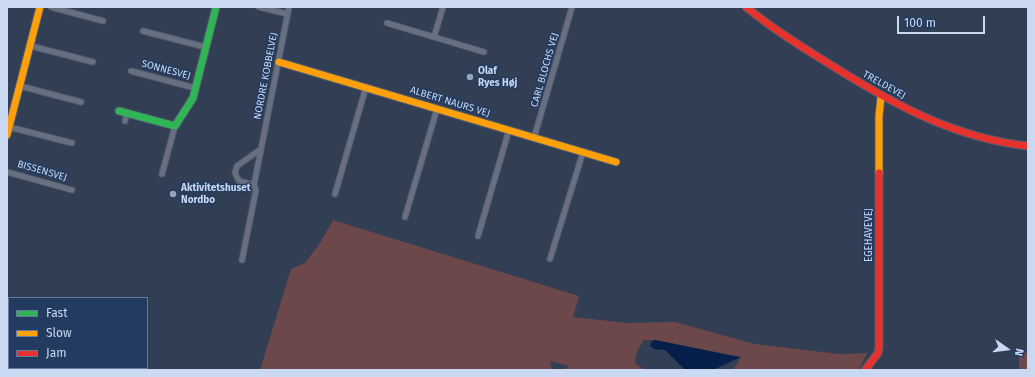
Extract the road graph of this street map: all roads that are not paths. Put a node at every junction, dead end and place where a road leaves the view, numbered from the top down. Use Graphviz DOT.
graph roads {
  1 [pos="40,7"];
  2 [pos="51,7"];
  3 [pos="216,7"];
  4 [pos="259,7"];
  5 [pos="290,7"];
  6 [pos="443,7"];
  7 [pos="572,7"];
  8 [pos="746,7"];
  9 [pos="288,14"];
  10 [pos="103,21"];
  11 [pos="387,23"];
  12 [pos="143,31"];
  13 [pos="434,37"];
  14 [pos="31,46"];
  15 [pos="205,47"];
  16 [pos="484,52"];
  17 [pos="93,62"];
  18 [pos="279,62"];
  19 [pos="131,71"];
  20 [pos="20,86"];
  21 [pos="366,87"];
  22 [pos="195,88"];
  23 [pos="881,97"];
  24 [pos="81,102"];
  25 [pos="438,109"];
  26 [pos="119,112"];
  27 [pos="127,114"];
  28 [pos="126,121"];
  29 [pos="175,126"];
  30 [pos="9,127"];
  31 [pos="509,130"];
  32 [pos="7,135"];
  33 [pos="534,138"];
  34 [pos="72,143"];
  35 [pos="1028,146"];
  36 [pos="261,149"];
  37 [pos="583,152"];
  38 [pos="616,162"];
  39 [pos="7,172"];
  40 [pos="162,174"];
  41 [pos="254,185"];
  42 [pos="72,190"];
  43 [pos="335,194"];
  44 [pos="405,217"];
  45 [pos="478,236"];
  46 [pos="550,259"];
  47 [pos="242,260"];
  48 [pos="865,370"];
  1 -- 14 [label="street"];
  2 -- 10 [label="street"];
  3 -- 15 [label="street, SONNESVEJ"];
  4 -- 9 [label="street"];
  5 -- 9 [label="street, NORDRE KOBBELVEJ"];
  6 -- 13 [label="street"];
  7 -- 33 [label="street, CARL BLOCHS VEJ"];
  8 -- 23 [label="street, TRELDEVEJ"];
  9 -- 18 [label="street, NORDRE KOBBELVEJ"];
  11 -- 13 [label="street"];
  12 -- 15 [label="street"];
  13 -- 16 [label="street"];
  14 -- 17 [label="street"];
  14 -- 20 [label="street"];
  15 -- 22 [label="street, SONNESVEJ"];
  18 -- 21 [label="street, ALBERT NAURS VEJ"];
  18 -- 36 [label="street, NORDRE KOBBELVEJ"];
  19 -- 22 [label="street, SONNESVEJ"];
  20 -- 24 [label="street"];
  20 -- 30 [label="street"];
  21 -- 25 [label="street, ALBERT NAURS VEJ"];
  21 -- 43 [label="street"];
  22 -- 29 [label="street, SONNESVEJ"];
  23 -- 35 [label="street, TRELDEVEJ"];
  23 -- 48 [label="street, EGEHAVEVEJ"];
  25 -- 31 [label="street, ALBERT NAURS VEJ"];
  25 -- 44 [label="street"];
  26 -- 27 [label="street"];
  27 -- 28 [label="street"];
  27 -- 29 [label="street"];
  29 -- 40 [label="street, SONNESVEJ"];
  30 -- 32 [label="street"];
  30 -- 34 [label="street"];
  31 -- 33 [label="street, ALBERT NAURS VEJ"];
  31 -- 45 [label="street"];
  33 -- 37 [label="street, ALBERT NAURS VEJ"];
  36 -- 41 [label="street, NORDRE KOBBELVEJ"];
  36 -- 41 [label="street"];
  37 -- 38 [label="street, ALBERT NAURS VEJ"];
  37 -- 46 [label="street"];
  39 -- 42 [label="street, BISSENSVEJ"];
  41 -- 47 [label="street, NORDRE KOBBELVEJ"];
}
